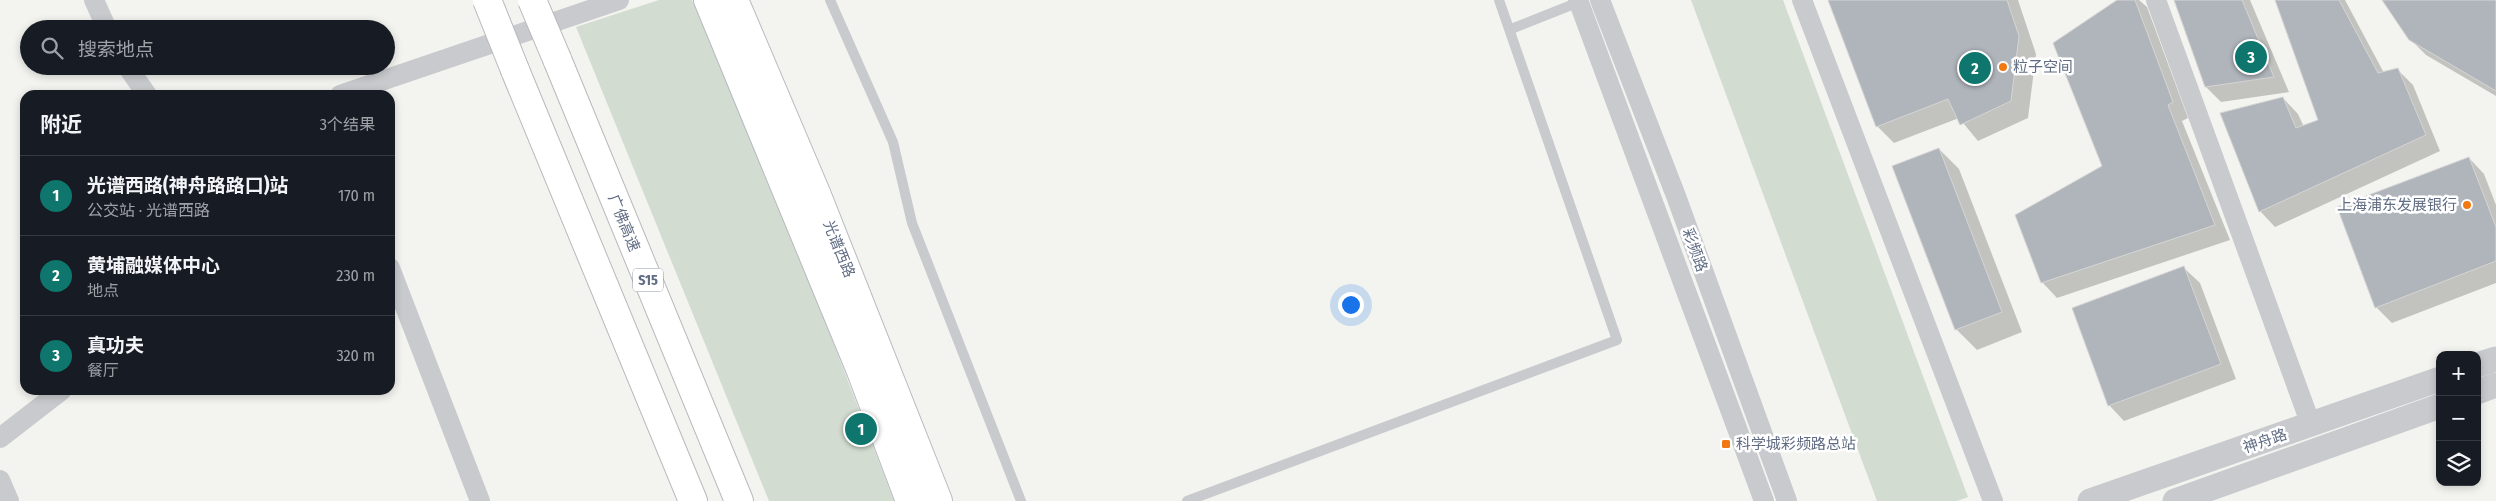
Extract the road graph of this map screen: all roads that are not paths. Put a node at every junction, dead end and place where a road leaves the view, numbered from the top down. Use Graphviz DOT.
graph roads {
  1 [pos="94,0"];
  2 [pos="487,0"];
  3 [pos="532,0"];
  4 [pos="620,0"];
  5 [pos="708,0"];
  6 [pos="734,0"];
  7 [pos="830,0"];
  8 [pos="1500,0"];
  9 [pos="1600,0"];
  10 [pos="1802,0"];
  11 [pos="2156,0"];
  12 [pos="1578,1"];
  13 [pos="104,20"];
  14 [pos="1511,29"];
  15 [pos="133,75"];
  16 [pos="144,90"];
  17 [pos="355,90"];
  18 [pos="395,281"];
  19 [pos="2496,359"];
  20 [pos="2481,365"];
  21 [pos="2436,380"];
  22 [pos="2496,385"];
  23 [pos="2481,391"];
  24 [pos="56,395"];
  25 [pos="2436,407"];
  26 [pos="2311,425"];
  27 [pos="0,438"];
  28 [pos="0,480"];
  29 [pos="9,501"];
  30 [pos="480,501"];
  31 [pos="694,501"];
  32 [pos="739,501"];
  33 [pos="910,501"];
  34 [pos="938,501"];
  35 [pos="1021,501"];
  36 [pos="1187,501"];
  37 [pos="1764,501"];
  38 [pos="1787,501"];
  39 [pos="1992,501"];
  40 [pos="2090,501"];
  41 [pos="2175,501"];
  1 -- 13 [label="street"];
  2 -- 31 [label="main road, bridge"];
  3 -- 32 [label="main road, 广佛高速 / S15, bridge"];
  4 -- 17 [label="street"];
  5 -- 33 [label="main road"];
  6 -- 34 [label="main road, 光谱西路"];
  7 -- 35 [label="lane"];
  8 -- 14 [label="lane"];
  9 -- 38 [label="street, 彩频路"];
  10 -- 39 [label="street"];
  11 -- 26 [label="street"];
  12 -- 14 [label="lane"];
  12 -- 37 [label="street, 彩频路"];
  14 -- 36 [label="lane"];
  15 -- 16 [label="street"];
  18 -- 30 [label="street"];
  19 -- 20 [label="street"];
  21 -- 26 [label="street, 神舟路"];
  22 -- 23 [label="street"];
  24 -- 27 [label="street"];
  25 -- 41 [label="street, 神舟路"];
  26 -- 40 [label="street, 神舟路"];
  28 -- 29 [label="street"];
}
